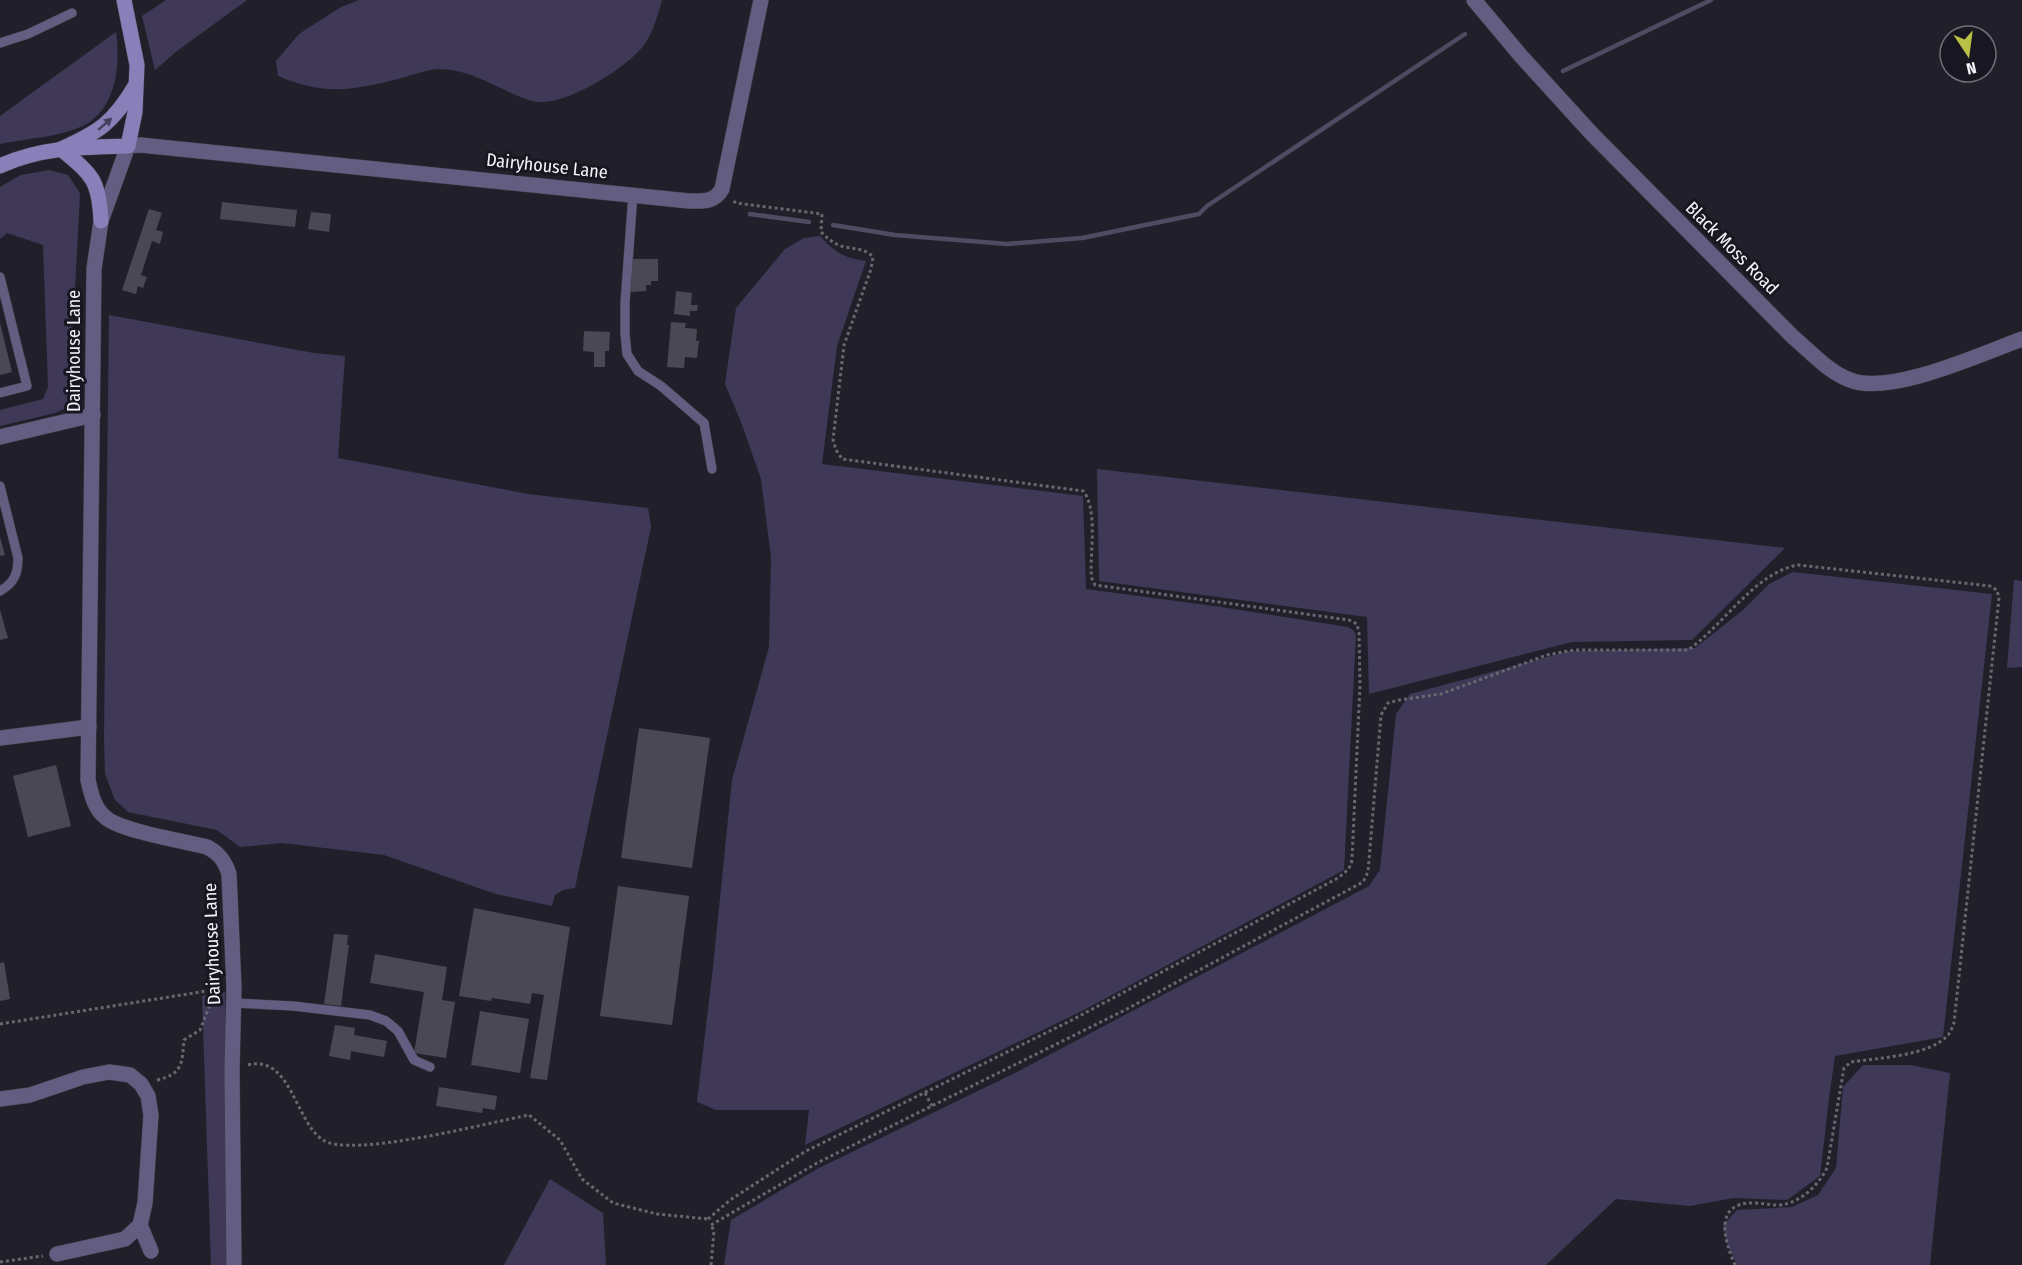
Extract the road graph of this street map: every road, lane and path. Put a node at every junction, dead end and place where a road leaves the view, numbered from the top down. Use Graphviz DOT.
graph roads {
  1 [pos="124,0"];
  2 [pos="761,0"];
  3 [pos="1474,0"];
  4 [pos="72,13"];
  5 [pos="0,44"];
  6 [pos="136,83"];
  7 [pos="128,146"];
  8 [pos="61,149"];
  9 [pos="0,166"];
  10 [pos="721,190"];
  11 [pos="633,194"];
  12 [pos="101,221"];
  13 [pos="0,277"];
  14 [pos="2022,339"];
  15 [pos="0,393"];
  16 [pos="93,415"];
  17 [pos="0,437"];
  18 [pos="712,469"];
  19 [pos="0,486"];
  20 [pos="0,591"];
  21 [pos="89,727"];
  22 [pos="0,738"];
  23 [pos="229,993"];
  24 [pos="0,1024"];
  25 [pos="430,1067"];
  26 [pos="232,1070"];
  27 [pos="141,1084"];
  28 [pos="925,1093"];
  29 [pos="0,1099"];
  30 [pos="932,1106"];
  31 [pos="708,1219"];
  32 [pos="140,1224"];
  33 [pos="711,1225"];
  34 [pos="152,1251"];
  35 [pos="57,1254"];
  36 [pos="0,1262"];
  37 [pos="234,1265"];
  38 [pos="711,1265"];
  39 [pos="1735,1265"];
  1 -- 6 [label="street"];
  2 -- 10 [label="street"];
  3 -- 14 [label="street, Black Moss Road"];
  4 -- 5 [label="lane"];
  6 -- 7 [label="street"];
  8 -- 6 [label="street, one-way"];
  7 -- 8 [label="street"];
  7 -- 11 [label="street, Dairyhouse Lane"];
  7 -- 12 [label="street, Dairyhouse Lane"];
  8 -- 9 [label="street"];
  8 -- 12 [label="street"];
  10 -- 11 [label="street, Dairyhouse Lane"];
  10 -- 28 [label="path"];
  11 -- 18 [label="lane"];
  12 -- 16 [label="street, Dairyhouse Lane"];
  13 -- 15 [label="lane"];
  16 -- 17 [label="street"];
  16 -- 21 [label="street, Dairyhouse Lane"];
  19 -- 20 [label="lane"];
  21 -- 22 [label="street"];
  21 -- 23 [label="street, Dairyhouse Lane"];
  23 -- 24 [label="path"];
  23 -- 25 [label="lane"];
  23 -- 26 [label="street, Dairyhouse Lane"];
  23 -- 27 [label="path"];
  26 -- 31 [label="path"];
  26 -- 37 [label="street, Dairyhouse Lane"];
  27 -- 29 [label="street"];
  27 -- 32 [label="street"];
  28 -- 30 [label="path"];
  28 -- 31 [label="path"];
  30 -- 33 [label="path"];
  30 -- 39 [label="path"];
  31 -- 33 [label="path"];
  32 -- 34 [label="street"];
  32 -- 35 [label="street"];
  33 -- 38 [label="path"];
  35 -- 36 [label="path"];
}
